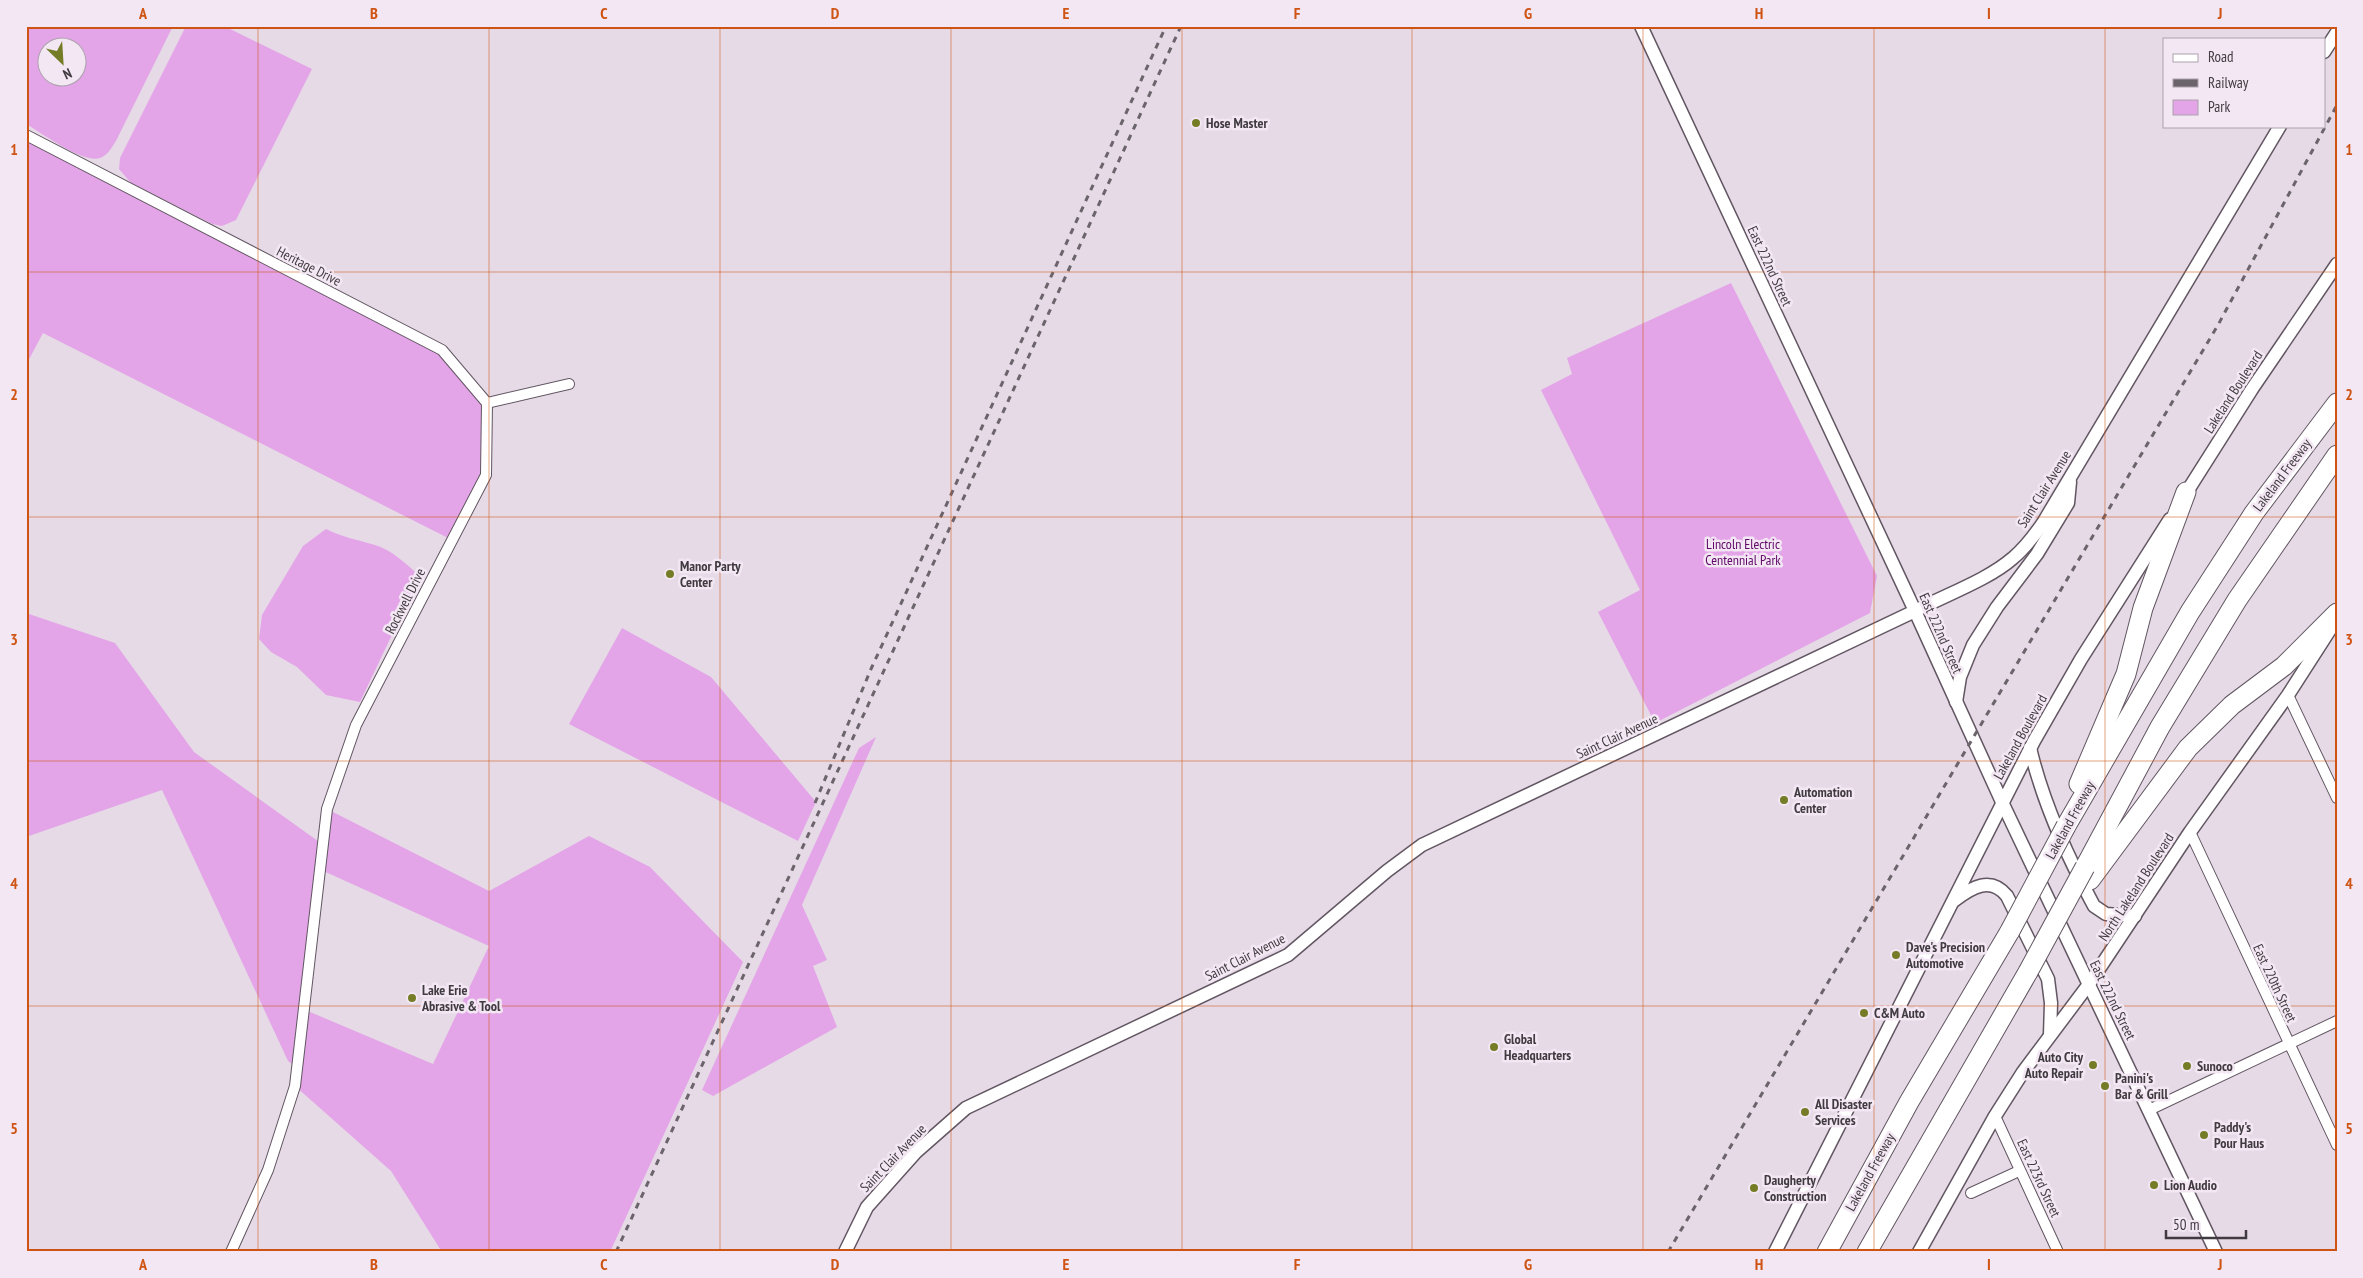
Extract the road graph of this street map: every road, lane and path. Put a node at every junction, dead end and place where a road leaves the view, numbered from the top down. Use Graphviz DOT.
graph roads {
  1 [pos="1641,26"];
  2 [pos="2337,32"];
  3 [pos="2326,49"];
  4 [pos="2279,128"];
  5 [pos="26,135"];
  6 [pos="2337,264"];
  7 [pos="569,384"];
  8 [pos="486,403"];
  9 [pos="2337,403"];
  10 [pos="2337,455"];
  11 [pos="2070,477"];
  12 [pos="2186,492"];
  13 [pos="1915,610"];
  14 [pos="2337,613"];
  15 [pos="2337,620"];
  16 [pos="2288,695"];
  17 [pos="1956,702"];
  18 [pos="2030,748"];
  19 [pos="2337,798"];
  20 [pos="2002,802"];
  21 [pos="2066,826"];
  22 [pos="2190,832"];
  23 [pos="2088,874"];
  24 [pos="1952,902"];
  25 [pos="2136,916"];
  26 [pos="2089,984"];
  27 [pos="2337,1021"];
  28 [pos="2050,1035"];
  29 [pos="2288,1044"];
  30 [pos="2149,1110"];
  31 [pos="1995,1116"];
  32 [pos="2337,1145"];
  33 [pos="2019,1171"];
  34 [pos="1971,1193"];
  35 [pos="231,1252"];
  36 [pos="845,1252"];
  37 [pos="1775,1252"];
  38 [pos="1827,1252"];
  39 [pos="1866,1252"];
  40 [pos="1919,1252"];
  41 [pos="2058,1252"];
  42 [pos="2216,1252"];
  1 -- 13 [label="street, East 222nd Street"];
  2 -- 3 [label="street"];
  4 -- 11 [label="street, Saint Clair Avenue"];
  5 -- 8 [label="street, Heritage Drive"];
  6 -- 12 [label="street, Lakeland Boulevard"];
  7 -- 8 [label="street"];
  8 -- 35 [label="street, Rockwell Drive"];
  9 -- 21 [label="highway, Lakeland Freeway"];
  10 -- 23 [label="highway"];
  11 -- 13 [label="street, Saint Clair Avenue"];
  11 -- 17 [label="street"];
  12 -- 18 [label="street, Lakeland Boulevard"];
  12 -- 21 [label="highway"];
  13 -- 17 [label="street, East 222nd Street"];
  13 -- 36 [label="street, Saint Clair Avenue"];
  14 -- 23 [label="highway"];
  15 -- 16 [label="street, North Lakeland Boulevard"];
  16 -- 19 [label="street"];
  16 -- 22 [label="street, North Lakeland Boulevard"];
  17 -- 20 [label="street, East 222nd Street"];
  18 -- 20 [label="street, Lakeland Boulevard"];
  18 -- 25 [label="street"];
  20 -- 24 [label="street, Lakeland Boulevard"];
  20 -- 26 [label="street, East 222nd Street"];
  21 -- 38 [label="highway, Lakeland Freeway, bridge"];
  22 -- 25 [label="street, North Lakeland Boulevard"];
  22 -- 29 [label="street, East 220th Street"];
  23 -- 39 [label="highway, bridge"];
  24 -- 28 [label="street"];
  24 -- 37 [label="street, Lakeland Boulevard"];
  25 -- 26 [label="street, North Lakeland Boulevard"];
  26 -- 28 [label="street, North Lakeland Boulevard"];
  26 -- 30 [label="street, East 222nd Street"];
  27 -- 29 [label="street"];
  28 -- 31 [label="street, North Lakeland Boulevard"];
  29 -- 30 [label="street"];
  29 -- 32 [label="street, East 220th Street"];
  30 -- 42 [label="street, East 222nd Street"];
  31 -- 33 [label="street, East 223rd Street"];
  31 -- 40 [label="street, North Lakeland Boulevard"];
  33 -- 34 [label="street"];
  33 -- 41 [label="street, East 223rd Street"];
}
